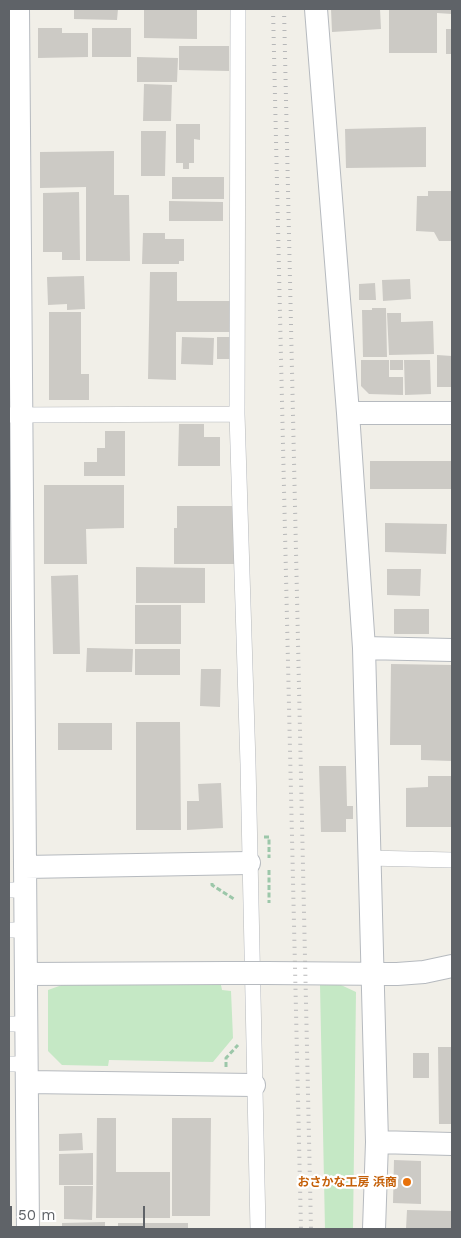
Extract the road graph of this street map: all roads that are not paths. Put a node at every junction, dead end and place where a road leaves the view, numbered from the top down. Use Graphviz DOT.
graph roads {
  1 [pos="18,9"];
  2 [pos="238,9"];
  3 [pos="316,9"];
  4 [pos="348,413"];
  5 [pos="452,413"];
  6 [pos="237,414"];
  7 [pos="15,415"];
  8 [pos="364,648"];
  9 [pos="452,650"];
  10 [pos="368,858"];
  11 [pos="452,860"];
  12 [pos="249,863"];
  13 [pos="25,867"];
  14 [pos="17,890"];
  15 [pos="17,930"];
  16 [pos="447,963"];
  17 [pos="372,973"];
  18 [pos="26,974"];
  19 [pos="18,1024"];
  20 [pos="21,1070"];
  21 [pos="254,1085"];
  22 [pos="377,1142"];
  23 [pos="452,1144"];
  24 [pos="28,1229"];
  25 [pos="258,1229"];
  26 [pos="374,1229"];
  1 -- 7 [label="street"];
  2 -- 6 [label="street"];
  3 -- 4 [label="street"];
  4 -- 5 [label="street"];
  4 -- 8 [label="street"];
  6 -- 7 [label="street"];
  6 -- 12 [label="street"];
  7 -- 13 [label="street"];
  8 -- 9 [label="street"];
  8 -- 10 [label="street"];
  10 -- 11 [label="street"];
  10 -- 17 [label="street"];
  12 -- 13 [label="street"];
  12 -- 21 [label="street"];
  13 -- 14 [label="street"];
  14 -- 15 [label="street"];
  15 -- 18 [label="street"];
  16 -- 17 [label="street"];
  17 -- 18 [label="street, bridge"];
  17 -- 22 [label="street"];
  18 -- 19 [label="street"];
  19 -- 20 [label="street"];
  20 -- 21 [label="street"];
  20 -- 24 [label="street"];
  21 -- 25 [label="street"];
  22 -- 23 [label="street"];
  22 -- 26 [label="street"];
}
